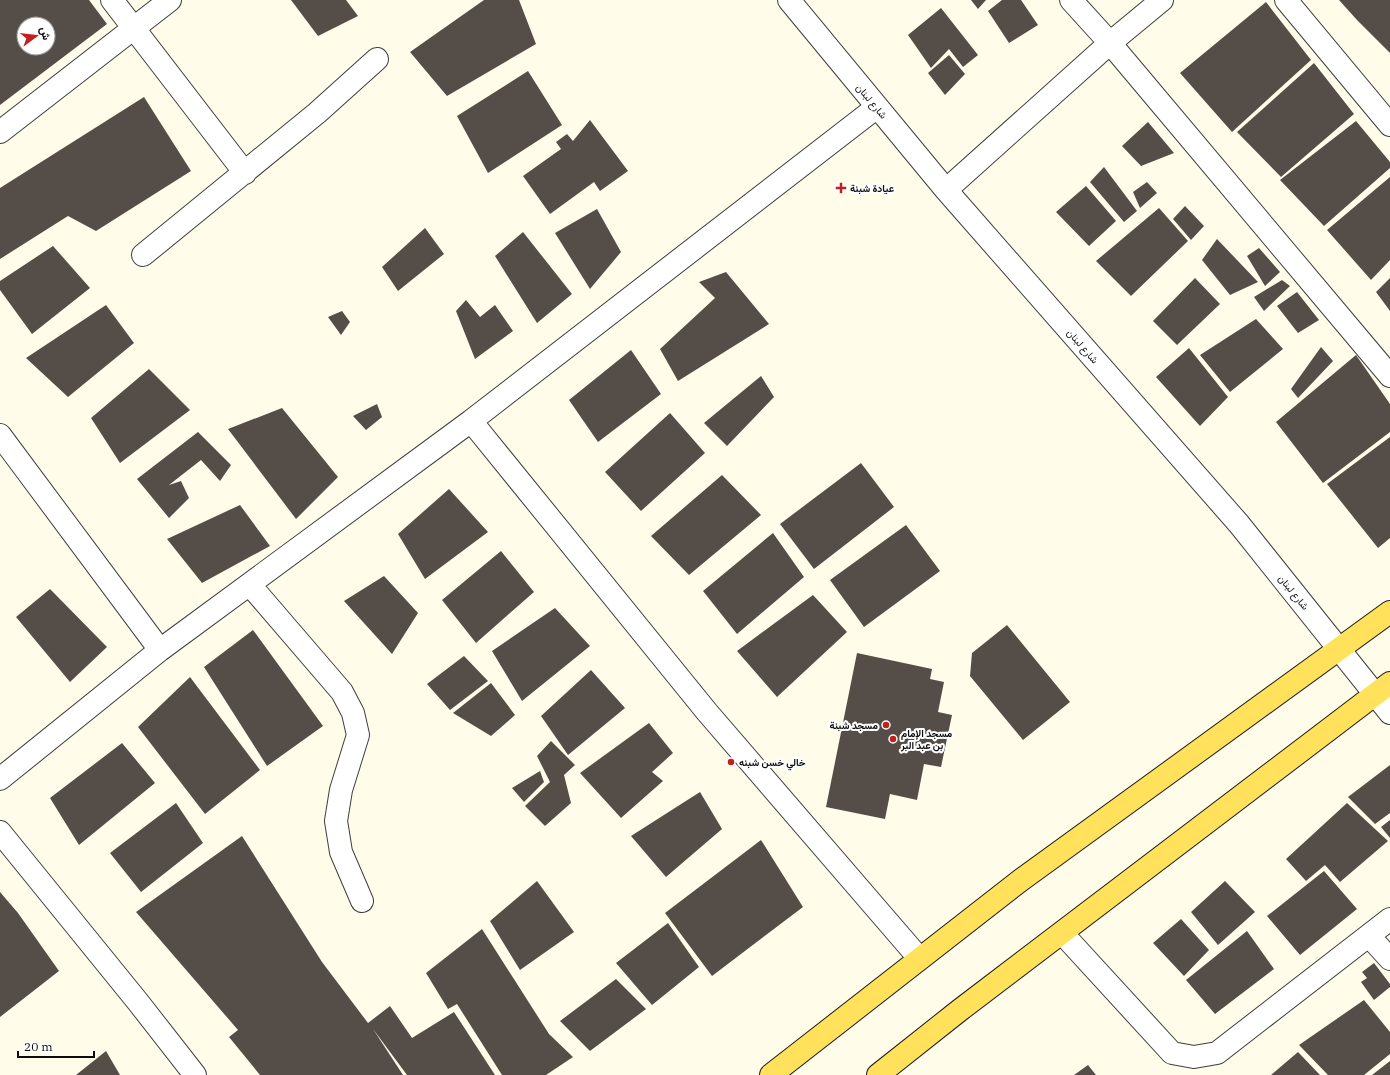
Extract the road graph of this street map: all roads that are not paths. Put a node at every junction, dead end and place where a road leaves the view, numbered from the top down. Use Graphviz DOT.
graph roads {
  1 [pos="112,0"];
  2 [pos="170,0"];
  3 [pos="789,0"];
  4 [pos="1071,0"];
  5 [pos="1162,0"];
  6 [pos="1286,0"];
  7 [pos="135,29"];
  8 [pos="1110,43"];
  9 [pos="377,58"];
  10 [pos="877,107"];
  11 [pos="1390,125"];
  12 [pos="0,132"];
  13 [pos="245,173"];
  14 [pos="946,190"];
  15 [pos="143,254"];
  16 [pos="1390,376"];
  17 [pos="471,421"];
  18 [pos="0,435"];
  19 [pos="250,585"];
  20 [pos="1390,612"];
  21 [pos="1339,648"];
  22 [pos="160,650"];
  23 [pos="1383,689"];
  24 [pos="1390,713"];
  25 [pos="0,779"];
  26 [pos="0,832"];
  27 [pos="362,901"];
  28 [pos="1390,919"];
  29 [pos="1062,933"];
  30 [pos="1369,936"];
  31 [pos="919,958"];
  32 [pos="1390,959"];
  33 [pos="195,1075"];
  34 [pos="770,1075"];
  35 [pos="878,1075"];
  1 -- 7 [label="street"];
  2 -- 7 [label="street"];
  3 -- 10 [label="street, شارع لبنان"];
  4 -- 8 [label="street"];
  5 -- 8 [label="street"];
  6 -- 11 [label="street"];
  7 -- 12 [label="street"];
  7 -- 13 [label="street"];
  8 -- 14 [label="street"];
  8 -- 16 [label="street"];
  9 -- 13 [label="street"];
  10 -- 14 [label="street, شارع لبنان"];
  10 -- 17 [label="street"];
  13 -- 15 [label="street"];
  14 -- 21 [label="street, شارع لبنان"];
  17 -- 19 [label="street"];
  17 -- 31 [label="street"];
  18 -- 22 [label="street"];
  19 -- 22 [label="street"];
  19 -- 27 [label="street"];
  20 -- 21 [label="main road"];
  21 -- 23 [label="street, شارع لبنان"];
  21 -- 31 [label="main road"];
  22 -- 25 [label="street"];
  23 -- 24 [label="street, شارع لبنان"];
  23 -- 29 [label="main road"];
  26 -- 33 [label="street"];
  28 -- 30 [label="street"];
  29 -- 30 [label="street"];
  29 -- 35 [label="main road"];
  30 -- 32 [label="street"];
  31 -- 34 [label="main road"];
}
